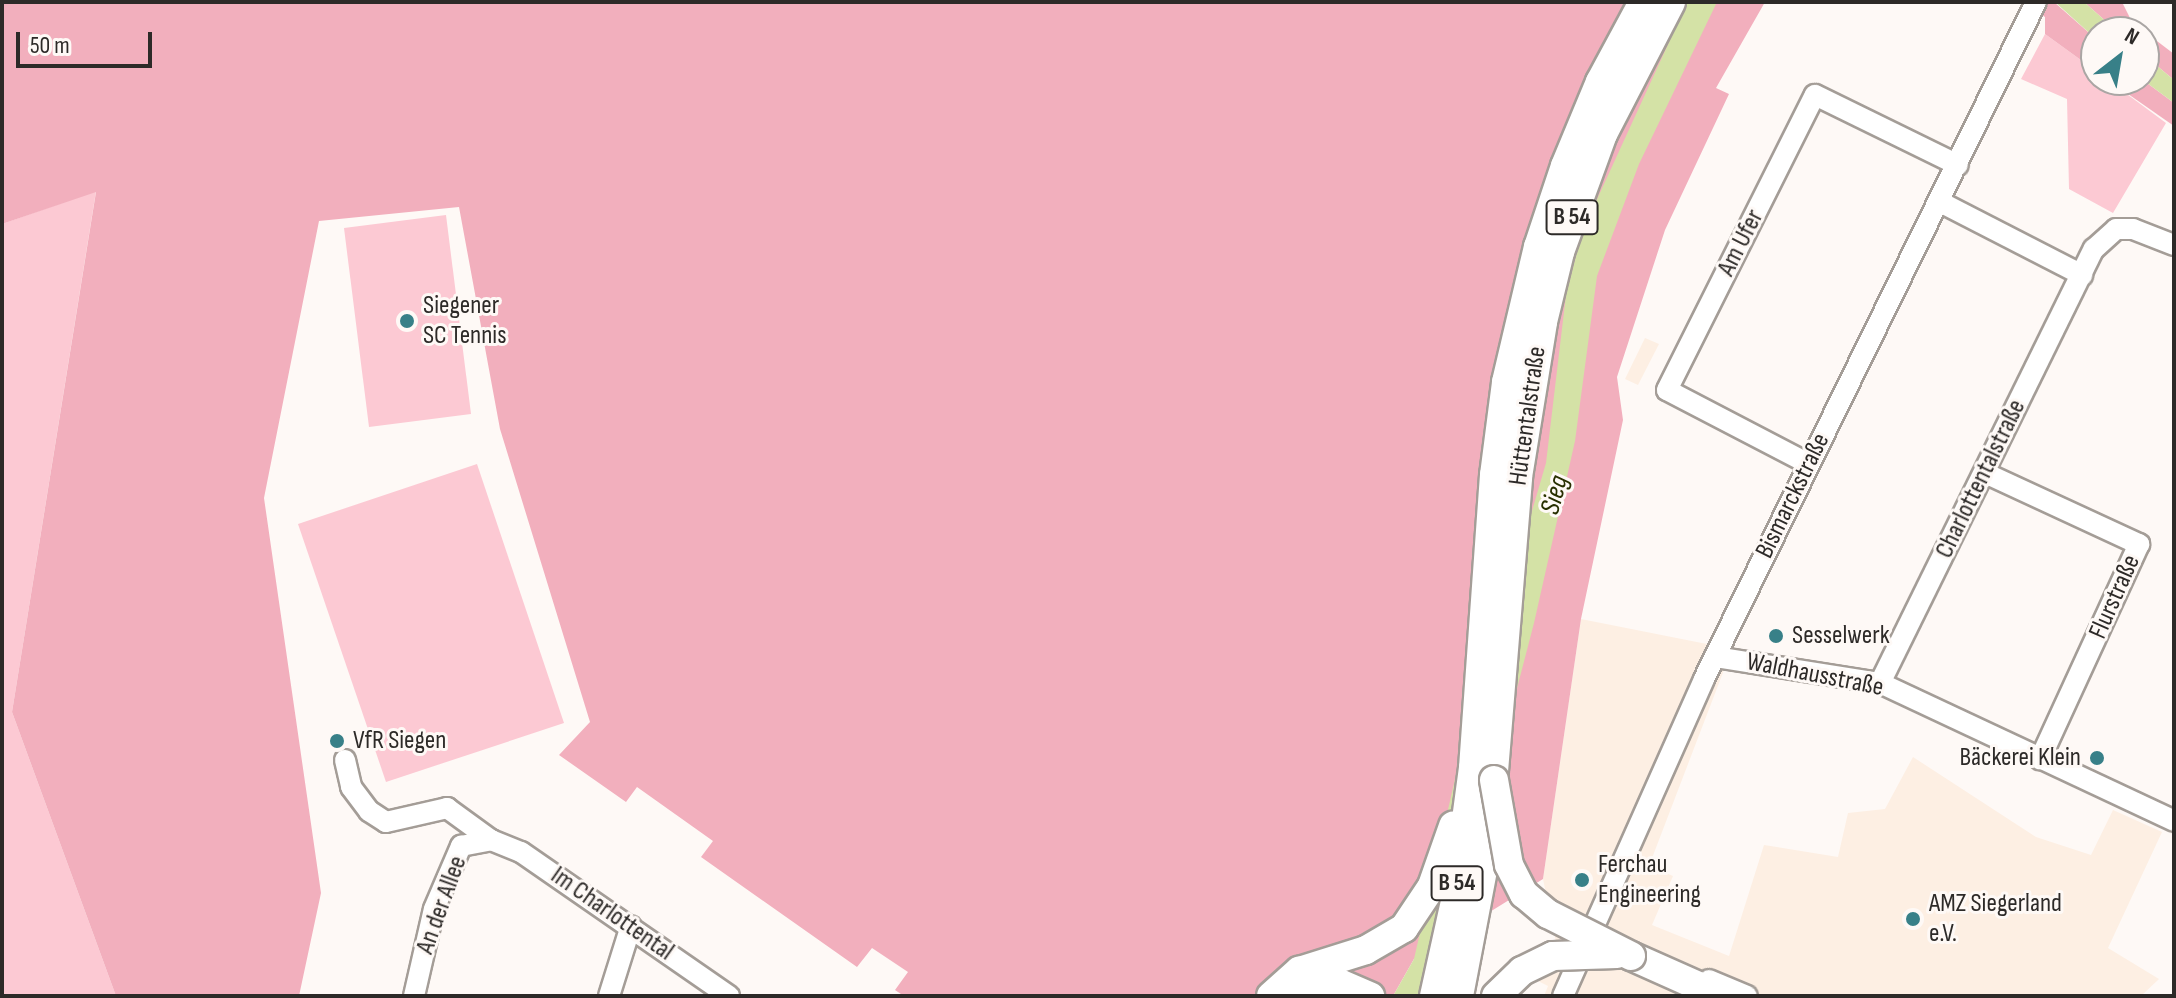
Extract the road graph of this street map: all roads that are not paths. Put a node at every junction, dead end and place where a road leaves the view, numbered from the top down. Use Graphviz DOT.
graph roads {
  1 [pos="1643,2"];
  2 [pos="1671,2"];
  3 [pos="2035,5"];
  4 [pos="1958,165"];
  5 [pos="1940,202"];
  6 [pos="2174,245"];
  7 [pos="2082,275"];
  8 [pos="1809,464"];
  9 [pos="1985,473"];
  10 [pos="1715,657"];
  11 [pos="1880,683"];
  12 [pos="2040,759"];
  13 [pos="345,760"];
  14 [pos="1483,774"];
  15 [pos="2174,821"];
  16 [pos="491,840"];
  17 [pos="631,926"];
  18 [pos="1592,929"];
  19 [pos="1631,956"];
  20 [pos="1343,970"];
  21 [pos="414,996"];
  22 [pos="609,996"];
  23 [pos="729,996"];
  24 [pos="1271,996"];
  25 [pos="1296,996"];
  26 [pos="1370,996"];
  27 [pos="1434,996"];
  28 [pos="1459,996"];
  29 [pos="1496,996"];
  30 [pos="1563,996"];
  31 [pos="1721,996"];
  32 [pos="1747,996"];
  1 -- 14 [label="highway, Hüttentalstraße / B 54"];
  2 -- 14 [label="highway, Hüttentalstraße / B 54"];
  3 -- 4 [label="street, Bismarckstraße"];
  4 -- 5 [label="street, Bismarckstraße"];
  4 -- 8 [label="street, Am Ufer"];
  5 -- 7 [label="street"];
  5 -- 8 [label="street, Bismarckstraße"];
  6 -- 7 [label="street, Charlottentalstraße"];
  7 -- 9 [label="street, Charlottentalstraße"];
  8 -- 10 [label="street, Bismarckstraße"];
  9 -- 11 [label="street, Charlottentalstraße"];
  9 -- 12 [label="street, Flurstraße"];
  10 -- 11 [label="street, Waldhausstraße"];
  10 -- 18 [label="street, Bismarckstraße"];
  11 -- 12 [label="street, Waldhausstraße"];
  12 -- 15 [label="street, Waldhausstraße"];
  13 -- 16 [label="street, An der Allee"];
  14 -- 19 [label="highway, bridge"];
  14 -- 20 [label="highway"];
  14 -- 27 [label="highway, Hüttentalstraße / B 54"];
  14 -- 28 [label="highway, Hüttentalstraße / B 54, bridge"];
  16 -- 17 [label="street, Im Charlottental"];
  16 -- 21 [label="street, An der Allee"];
  17 -- 22 [label="street"];
  17 -- 23 [label="street, Im Charlottental"];
  18 -- 30 [label="street, Bismarckstraße"];
  18 -- 32 [label="street"];
  19 -- 29 [label="highway, bridge"];
  19 -- 31 [label="highway"];
  20 -- 24 [label="highway"];
  20 -- 25 [label="highway"];
  20 -- 26 [label="highway"];
}
